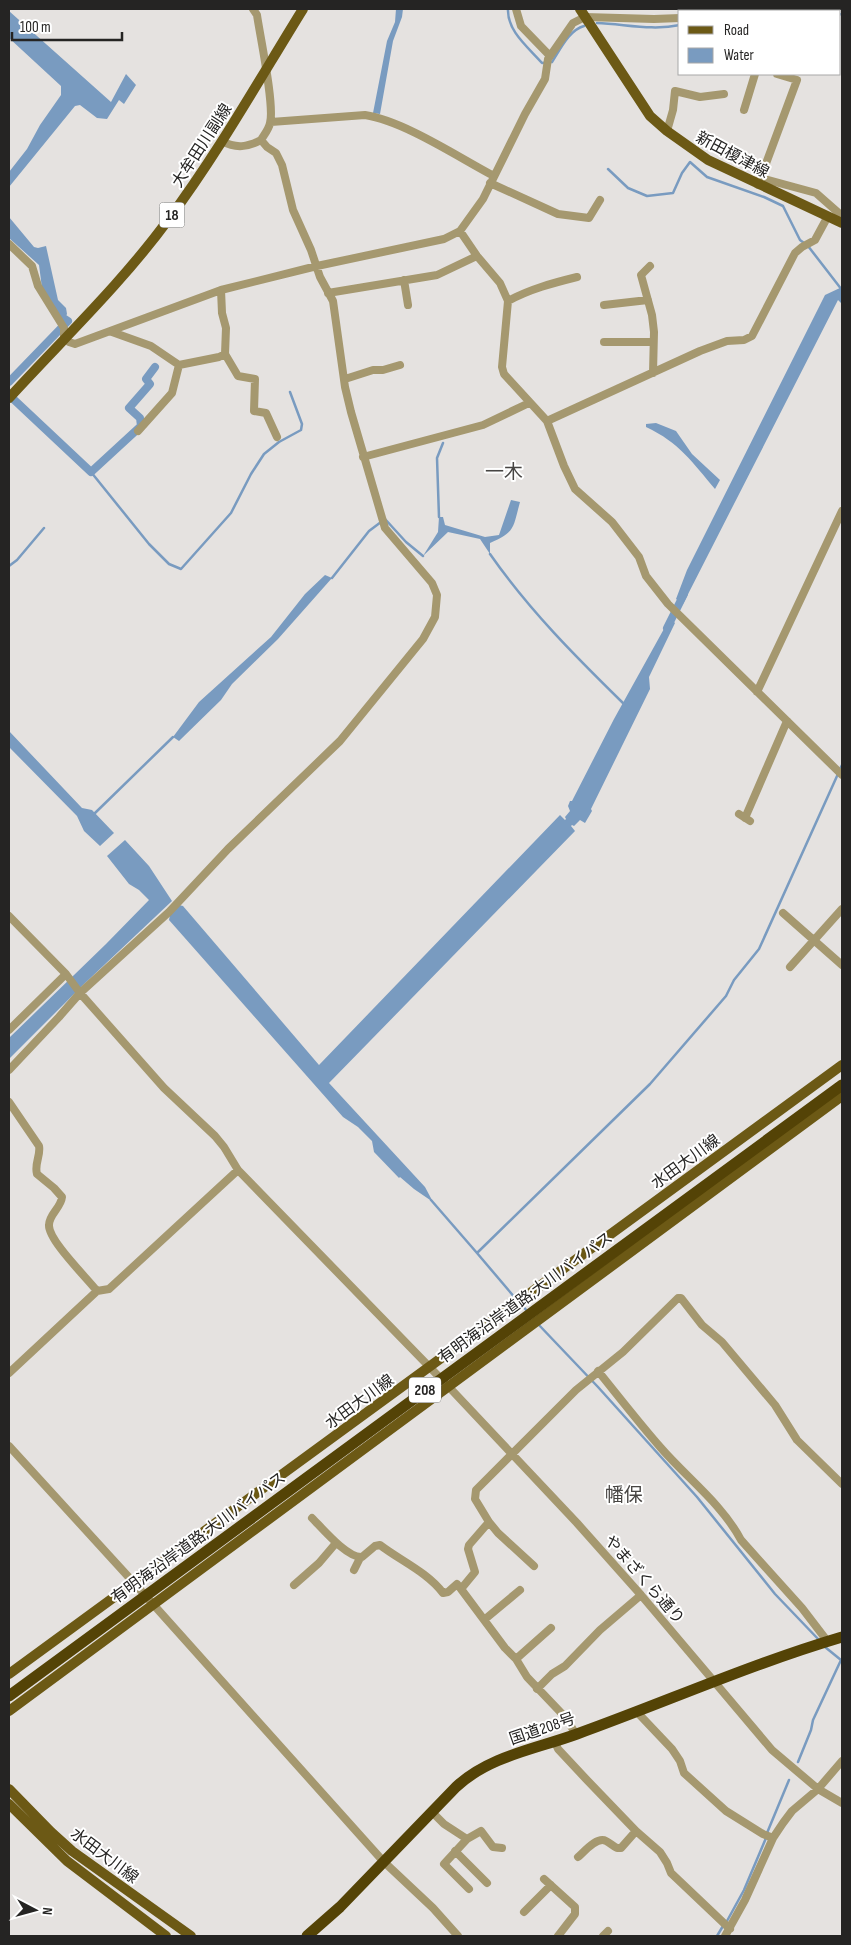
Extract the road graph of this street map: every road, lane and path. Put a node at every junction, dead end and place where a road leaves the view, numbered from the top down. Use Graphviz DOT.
graph roads {
  1 [pos="253,9"];
  2 [pos="303,9"];
  3 [pos="516,9"];
  4 [pos="583,13"];
  5 [pos="678,18"];
  6 [pos="548,60"];
  7 [pos="266,71"];
  8 [pos="754,75"];
  9 [pos="780,75"];
  10 [pos="724,94"];
  11 [pos="744,110"];
  12 [pos="271,122"];
  13 [pos="667,131"];
  14 [pos="261,140"];
  15 [pos="222,142"];
  16 [pos="492,180"];
  17 [pos="760,182"];
  18 [pos="600,200"];
  19 [pos="828,216"];
  20 [pos="841,218"];
  21 [pos="460,231"];
  22 [pos="9,244"];
  23 [pos="477,256"];
  24 [pos="316,266"];
  25 [pos="650,266"];
  26 [pos="577,277"];
  27 [pos="404,280"];
  28 [pos="221,290"];
  29 [pos="328,293"];
  30 [pos="648,300"];
  31 [pos="508,301"];
  32 [pos="408,305"];
  33 [pos="604,305"];
  34 [pos="112,332"];
  35 [pos="64,333"];
  36 [pos="604,342"];
  37 [pos="653,342"];
  38 [pos="225,354"];
  39 [pos="179,364"];
  40 [pos="400,365"];
  41 [pos="653,373"];
  42 [pos="345,379"];
  43 [pos="9,398"];
  44 [pos="530,403"];
  45 [pos="546,421"];
  46 [pos="138,431"];
  47 [pos="277,437"];
  48 [pos="363,457"];
  49 [pos="842,511"];
  50 [pos="757,692"];
  51 [pos="787,721"];
  52 [pos="840,773"];
  53 [pos="744,818"];
  54 [pos="842,909"];
  55 [pos="783,913"];
  56 [pos="9,916"];
  57 [pos="814,941"];
  58 [pos="842,965"];
  59 [pos="790,967"];
  60 [pos="67,976"];
  61 [pos="80,991"];
  62 [pos="9,1030"];
  63 [pos="842,1065"];
  64 [pos="9,1070"];
  65 [pos="842,1086"];
  66 [pos="842,1091"];
  67 [pos="842,1096"];
  68 [pos="9,1102"];
  69 [pos="238,1170"];
  70 [pos="97,1291"];
  71 [pos="430,1368"];
  72 [pos="598,1371"];
  73 [pos="9,1373"];
  74 [pos="448,1386"];
  75 [pos="9,1446"];
  76 [pos="511,1453"];
  77 [pos="842,1484"];
  78 [pos="312,1518"];
  79 [pos="489,1522"];
  80 [pos="336,1543"];
  81 [pos="360,1558"];
  82 [pos="534,1566"];
  83 [pos="354,1570"];
  84 [pos="135,1584"];
  85 [pos="294,1585"];
  86 [pos="461,1588"];
  87 [pos="520,1590"];
  88 [pos="641,1595"];
  89 [pos="153,1604"];
  90 [pos="484,1620"];
  91 [pos="550,1628"];
  92 [pos="842,1638"];
  93 [pos="822,1643"];
  94 [pos="516,1659"];
  95 [pos="9,1674"];
  96 [pos="712,1682"];
  97 [pos="537,1689"];
  98 [pos="9,1696"];
  99 [pos="9,1700"];
  100 [pos="9,1711"];
  101 [pos="636,1711"];
  102 [pos="576,1734"];
  103 [pos="555,1742"];
  104 [pos="842,1762"];
  105 [pos="9,1789"];
  106 [pos="818,1789"];
  107 [pos="842,1803"];
  108 [pos="9,1804"];
  109 [pos="432,1812"];
  110 [pos="636,1831"];
  111 [pos="773,1838"];
  112 [pos="467,1839"];
  113 [pos="502,1848"];
  114 [pos="455,1851"];
  115 [pos="578,1857"];
  116 [pos="383,1861"];
  117 [pos="544,1879"];
  118 [pos="488,1883"];
  119 [pos="551,1885"];
  120 [pos="469,1889"];
  121 [pos="524,1912"];
  122 [pos="730,1929"];
  123 [pos="166,1936"];
  124 [pos="191,1936"];
  125 [pos="307,1936"];
  126 [pos="458,1936"];
  127 [pos="558,1936"];
  128 [pos="725,1936"];
  1 -- 7 [label="street"];
  2 -- 7 [label="main road, 大牟田川副線 / 18"];
  3 -- 6 [label="street"];
  4 -- 5 [label="street"];
  4 -- 6 [label="street"];
  4 -- 13 [label="main road, 新田榎津線"];
  6 -- 16 [label="street"];
  7 -- 12 [label="street"];
  7 -- 15 [label="main road, 大牟田川副線 / 18"];
  8 -- 11 [label="street"];
  9 -- 17 [label="street"];
  10 -- 13 [label="street"];
  12 -- 14 [label="street"];
  12 -- 16 [label="street"];
  13 -- 17 [label="main road, 新田榎津線"];
  14 -- 15 [label="street"];
  14 -- 24 [label="street"];
  15 -- 35 [label="main road, 大牟田川副線 / 18"];
  16 -- 18 [label="street"];
  16 -- 21 [label="street"];
  17 -- 19 [label="main road, 新田榎津線"];
  17 -- 20 [label="street"];
  19 -- 20 [label="main road, 新田榎津線"];
  19 -- 41 [label="street"];
  21 -- 23 [label="street"];
  21 -- 24 [label="street"];
  22 -- 35 [label="street"];
  23 -- 27 [label="street"];
  23 -- 31 [label="street"];
  24 -- 28 [label="street"];
  24 -- 29 [label="street"];
  25 -- 30 [label="street"];
  26 -- 31 [label="street"];
  27 -- 29 [label="street"];
  27 -- 32 [label="street"];
  28 -- 34 [label="street"];
  28 -- 38 [label="street"];
  29 -- 42 [label="street"];
  30 -- 33 [label="street"];
  30 -- 37 [label="street"];
  31 -- 44 [label="street"];
  34 -- 35 [label="street"];
  34 -- 39 [label="street"];
  35 -- 43 [label="main road, 大牟田川副線 / 18"];
  36 -- 37 [label="street"];
  37 -- 41 [label="street"];
  38 -- 39 [label="street"];
  38 -- 47 [label="street"];
  39 -- 46 [label="street"];
  40 -- 42 [label="street"];
  41 -- 45 [label="street"];
  42 -- 48 [label="street"];
  44 -- 45 [label="street"];
  44 -- 48 [label="street"];
  45 -- 50 [label="street"];
  48 -- 61 [label="street"];
  49 -- 50 [label="street"];
  50 -- 51 [label="street"];
  51 -- 52 [label="street"];
  51 -- 53 [label="street"];
  54 -- 57 [label="street"];
  55 -- 57 [label="street"];
  56 -- 60 [label="street, やまざくら通り"];
  57 -- 58 [label="street"];
  57 -- 59 [label="street"];
  60 -- 61 [label="street, やまざくら通り"];
  60 -- 62 [label="street"];
  61 -- 64 [label="street"];
  61 -- 69 [label="street, やまざくら通り"];
  63 -- 71 [label="main road, 水田大川線"];
  65 -- 98 [label="highway, 有明海沿岸道路;大川バイパス / 208, bridge"];
  66 -- 99 [label="highway, 有明海沿岸道路;大川バイパス / 208, bridge"];
  67 -- 74 [label="main road"];
  68 -- 70 [label="street"];
  69 -- 70 [label="street"];
  69 -- 71 [label="street, やまざくら通り"];
  70 -- 73 [label="street"];
  71 -- 74 [label="street, やまざくら通り"];
  71 -- 84 [label="main road, 水田大川線"];
  72 -- 76 [label="street"];
  72 -- 77 [label="street"];
  72 -- 93 [label="street"];
  74 -- 76 [label="street, やまざくら通り"];
  74 -- 89 [label="main road"];
  75 -- 84 [label="street"];
  76 -- 79 [label="street"];
  76 -- 88 [label="street, やまざくら通り"];
  78 -- 80 [label="street"];
  79 -- 82 [label="street"];
  79 -- 86 [label="street"];
  80 -- 81 [label="street"];
  80 -- 85 [label="street"];
  81 -- 83 [label="street"];
  81 -- 86 [label="street"];
  84 -- 89 [label="street"];
  84 -- 95 [label="main road, 水田大川線"];
  86 -- 90 [label="street"];
  87 -- 90 [label="street"];
  88 -- 96 [label="street, やまざくら通り"];
  88 -- 97 [label="street"];
  89 -- 100 [label="main road"];
  89 -- 116 [label="street"];
  90 -- 94 [label="street"];
  91 -- 94 [label="street"];
  92 -- 93 [label="highway, 国道208号"];
  93 -- 96 [label="highway, 国道208号"];
  94 -- 97 [label="street"];
  96 -- 101 [label="highway, 国道208号"];
  96 -- 106 [label="street, やまざくら通り"];
  97 -- 102 [label="street"];
  101 -- 102 [label="highway, 国道208号"];
  101 -- 111 [label="street"];
  102 -- 103 [label="highway, 国道208号"];
  103 -- 109 [label="highway, 国道208号"];
  103 -- 110 [label="street"];
  104 -- 106 [label="street"];
  105 -- 124 [label="main road, 水田大川線"];
  106 -- 107 [label="street, やまざくら通り"];
  106 -- 111 [label="street"];
  108 -- 123 [label="main road, 水田大川線"];
  109 -- 112 [label="street"];
  109 -- 116 [label="highway, 国道208号"];
  110 -- 115 [label="street"];
  110 -- 122 [label="street"];
  111 -- 122 [label="street"];
  112 -- 113 [label="street"];
  112 -- 114 [label="street"];
  114 -- 118 [label="street"];
  114 -- 120 [label="street"];
  116 -- 125 [label="highway, 国道208号"];
  116 -- 126 [label="street"];
  117 -- 119 [label="street"];
  119 -- 121 [label="street"];
  119 -- 127 [label="street"];
  122 -- 128 [label="street"];
}
